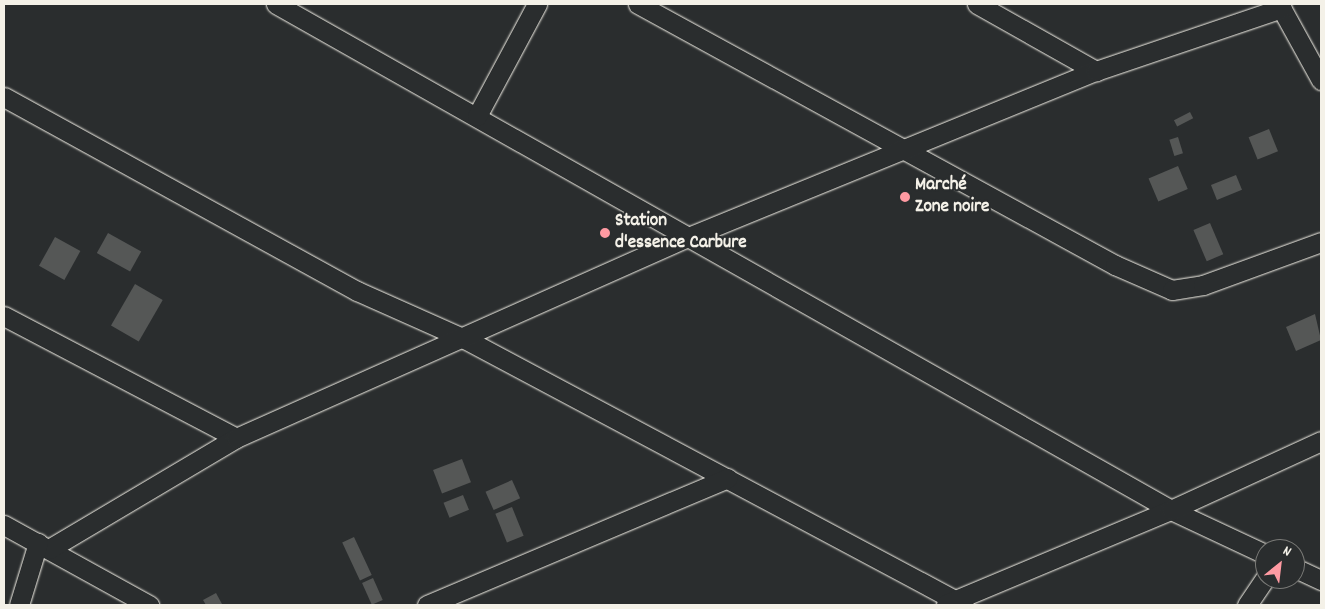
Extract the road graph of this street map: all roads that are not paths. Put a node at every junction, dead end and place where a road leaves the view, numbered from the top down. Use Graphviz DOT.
graph roads {
  1 [pos="276,4"];
  2 [pos="537,4"];
  3 [pos="638,4"];
  4 [pos="977,4"];
  5 [pos="1279,5"];
  6 [pos="1096,71"];
  7 [pos="1321,80"];
  8 [pos="4,97"];
  9 [pos="477,116"];
  10 [pos="908,149"];
  11 [pos="686,238"];
  12 [pos="1321,242"];
  13 [pos="4,316"];
  14 [pos="465,339"];
  15 [pos="236,438"];
  16 [pos="1321,441"];
  17 [pos="726,478"];
  18 [pos="1172,510"];
  19 [pos="4,525"];
  20 [pos="43,546"];
  21 [pos="1255,549"];
  22 [pos="1305,573"];
  23 [pos="1321,580"];
  24 [pos="1258,589"];
  25 [pos="954,604"];
  26 [pos="19,605"];
  27 [pos="149,605"];
  28 [pos="427,605"];
  29 [pos="1247,605"];
  1 -- 9 [label="street"];
  2 -- 9 [label="street"];
  3 -- 10 [label="street"];
  4 -- 6 [label="street"];
  5 -- 6 [label="street"];
  5 -- 7 [label="street"];
  6 -- 10 [label="street"];
  8 -- 14 [label="street"];
  9 -- 11 [label="street"];
  10 -- 11 [label="street"];
  10 -- 12 [label="street"];
  11 -- 14 [label="street"];
  11 -- 18 [label="street"];
  13 -- 15 [label="street"];
  14 -- 15 [label="street"];
  14 -- 17 [label="street"];
  15 -- 20 [label="street"];
  16 -- 18 [label="street"];
  17 -- 25 [label="street"];
  17 -- 28 [label="street"];
  18 -- 21 [label="street"];
  18 -- 25 [label="street"];
  19 -- 20 [label="street"];
  20 -- 26 [label="street"];
  20 -- 27 [label="street"];
  22 -- 23 [label="street"];
  24 -- 29 [label="street"];
}
